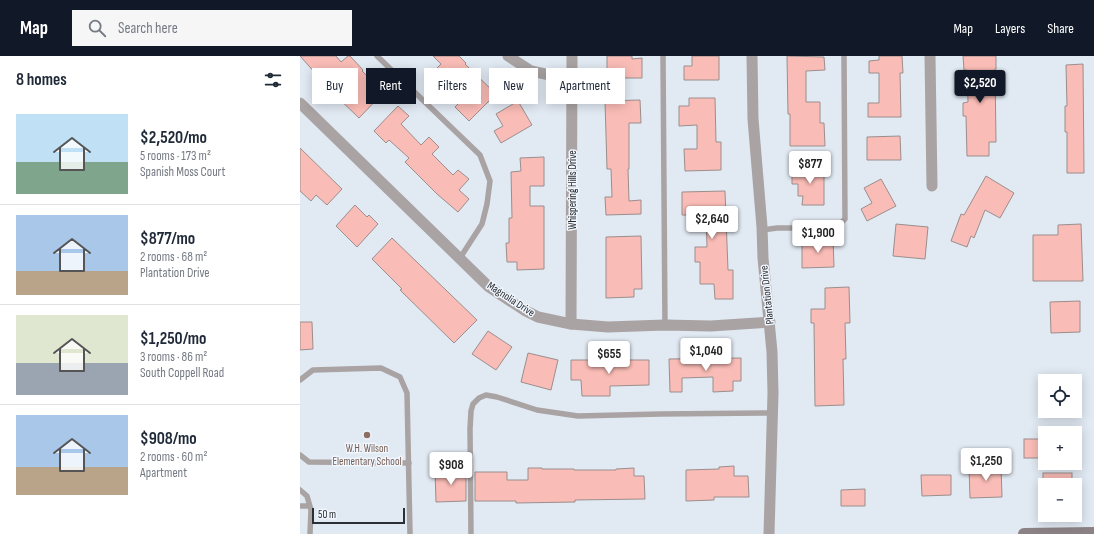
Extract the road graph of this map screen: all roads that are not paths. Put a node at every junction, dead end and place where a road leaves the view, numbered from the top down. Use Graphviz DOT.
graph roads {
  1 [pos="377,56"];
  2 [pos="508,56"];
  3 [pos="572,56"];
  4 [pos="663,56"];
  5 [pos="752,56"];
  6 [pos="844,56"];
  7 [pos="930,56"];
  8 [pos="572,68"];
  9 [pos="546,73"];
  10 [pos="300,103"];
  11 [pos="572,104"];
  12 [pos="932,186"];
  13 [pos="762,230"];
  14 [pos="460,258"];
  15 [pos="770,322"];
  16 [pos="571,324"];
  17 [pos="665,325"];
  18 [pos="300,380"];
  19 [pos="772,413"];
  20 [pos="300,455"];
  21 [pos="409,463"];
  22 [pos="300,490"];
  23 [pos="300,506"];
  24 [pos="309,506"];
  25 [pos="1094,533"];
  26 [pos="310,534"];
  27 [pos="410,534"];
  28 [pos="471,534"];
  29 [pos="770,534"];
  30 [pos="1024,534"];
  1 -- 14 [label="lane"];
  2 -- 9 [label="street"];
  3 -- 8 [label="street, Whispering Hills Drive"];
  4 -- 17 [label="lane"];
  5 -- 13 [label="street, Plantation Drive"];
  6 -- 13 [label="lane"];
  7 -- 12 [label="street"];
  10 -- 14 [label="street, Magnolia Drive"];
  11 -- 16 [label="street, Whispering Hills Drive"];
  13 -- 15 [label="street, Plantation Drive"];
  14 -- 16 [label="street, Magnolia Drive"];
  15 -- 17 [label="street, Magnolia Drive"];
  15 -- 19 [label="street, Plantation Drive"];
  16 -- 17 [label="street, Magnolia Drive"];
  18 -- 21 [label="lane"];
  19 -- 28 [label="lane"];
  19 -- 29 [label="street, Plantation Drive"];
  20 -- 21 [label="lane"];
  21 -- 27 [label="lane"];
  22 -- 24 [label="lane"];
  23 -- 24 [label="lane"];
  24 -- 26 [label="lane"];
  25 -- 30 [label="street"];
}
